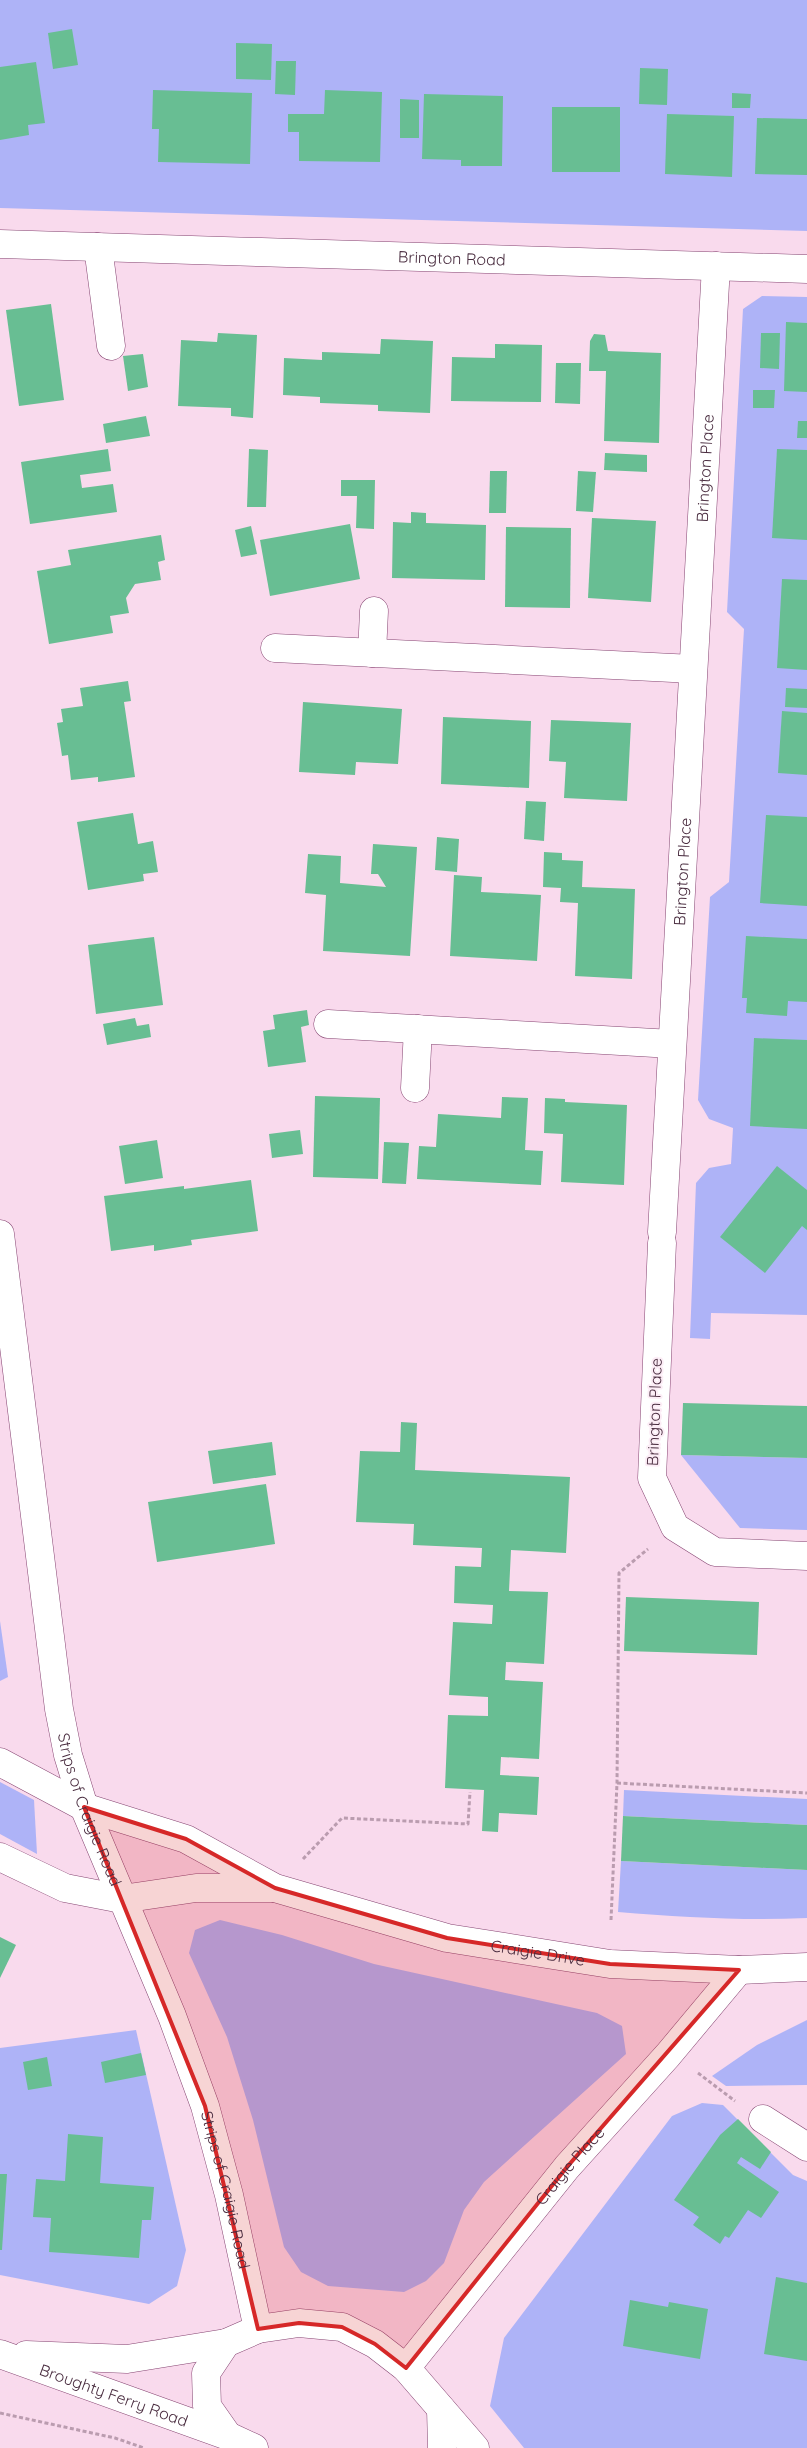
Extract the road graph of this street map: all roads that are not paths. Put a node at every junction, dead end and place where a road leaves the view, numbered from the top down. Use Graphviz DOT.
graph roads {
  1 [pos="0,244"];
  2 [pos="98,247"];
  3 [pos="716,266"];
  4 [pos="807,269"];
  5 [pos="111,346"];
  6 [pos="374,611"];
  7 [pos="275,648"];
  8 [pos="372,653"];
  9 [pos="694,669"];
  10 [pos="328,1024"];
  11 [pos="418,1029"];
  12 [pos="672,1044"];
  13 [pos="414,1088"];
  14 [pos="0,1234"];
  15 [pos="2,1269"];
  16 [pos="807,1556"];
  17 [pos="0,1762"];
  18 [pos="84,1807"];
  19 [pos="0,1857"];
  20 [pos="275,1888"];
  21 [pos="122,1899"];
  22 [pos="807,1967"];
  23 [pos="739,1970"];
  24 [pos="763,2119"];
  25 [pos="807,2147"];
  26 [pos="258,2329"];
  27 [pos="226,2343"];
  28 [pos="0,2354"];
  29 [pos="406,2368"];
  30 [pos="441,2410"];
  31 [pos="228,2436"];
  32 [pos="254,2448"];
  33 [pos="442,2448"];
  34 [pos="475,2448"];
  1 -- 2 [label="street, Brington Road"];
  2 -- 3 [label="street, Brington Road"];
  2 -- 5 [label="street"];
  3 -- 4 [label="street, Brington Road"];
  3 -- 9 [label="street, Brington Place"];
  6 -- 8 [label="street"];
  7 -- 8 [label="street"];
  8 -- 9 [label="street"];
  9 -- 12 [label="street, Brington Place"];
  10 -- 11 [label="street"];
  11 -- 12 [label="street"];
  11 -- 13 [label="street"];
  12 -- 16 [label="street, Brington Place"];
  14 -- 15 [label="street, Strips of Craigie Road"];
  15 -- 18 [label="street, Strips of Craigie Road"];
  17 -- 18 [label="street, Craigie Drive"];
  18 -- 20 [label="street, Craigie Drive"];
  18 -- 21 [label="street, Strips of Craigie Road"];
  19 -- 21 [label="street, Craigie Drive"];
  20 -- 21 [label="street, Craigie Drive"];
  20 -- 23 [label="street, Craigie Drive"];
  21 -- 26 [label="street, Strips of Craigie Road"];
  22 -- 23 [label="street, Craigie Drive"];
  23 -- 29 [label="street, Craigie Place"];
  24 -- 25 [label="street"];
  26 -- 27 [label="street, Broughty Ferry Road"];
  26 -- 29 [label="street, Broughty Ferry Road"];
  27 -- 28 [label="street, Broughty Ferry Road"];
  27 -- 31 [label="street"];
  28 -- 31 [label="street, Broughty Ferry Road"];
  29 -- 30 [label="street, Broughty Ferry Road"];
  30 -- 33 [label="street"];
  30 -- 34 [label="street, Broughty Ferry Road"];
  31 -- 32 [label="street, Broughty Ferry Road"];
}
